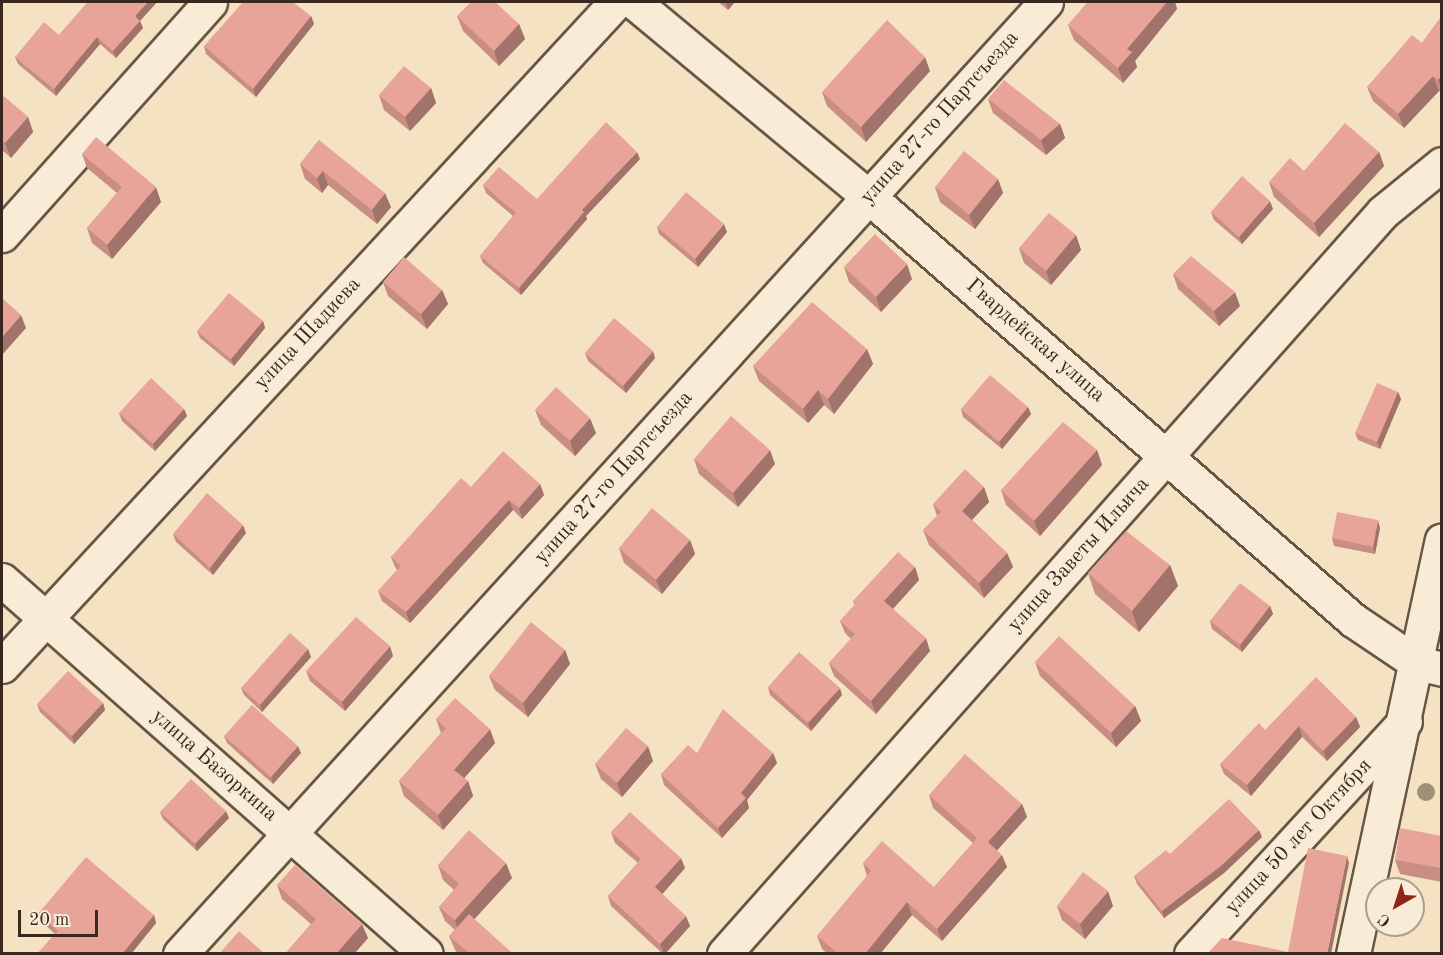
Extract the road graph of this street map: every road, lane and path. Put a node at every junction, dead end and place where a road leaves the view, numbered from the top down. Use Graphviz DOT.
graph roads {
  1 [pos="210,2"];
  2 [pos="616,2"];
  3 [pos="634,2"];
  4 [pos="1046,2"];
  5 [pos="1442,164"];
  6 [pos="869,197"];
  7 [pos="2,235"];
  8 [pos="1166,456"];
  9 [pos="1442,540"];
  10 [pos="2,580"];
  11 [pos="45,618"];
  12 [pos="2,666"];
  13 [pos="1429,666"];
  14 [pos="1406,720"];
  15 [pos="291,834"];
  16 [pos="180,954"];
  17 [pos="426,954"];
  18 [pos="724,954"];
  19 [pos="1191,954"];
  20 [pos="1353,954"];
  1 -- 7 [label="street"];
  2 -- 11 [label="street, улица Шадиева"];
  3 -- 6 [label="street, Гвардейская улица"];
  4 -- 6 [label="street, улица 27-го Партсъезда"];
  5 -- 8 [label="street, улица Заветы Ильича"];
  6 -- 8 [label="street, Гвардейская улица"];
  6 -- 15 [label="street, улица 27-го Партсъезда"];
  8 -- 13 [label="street, Гвардейская улица"];
  8 -- 18 [label="street, улица Заветы Ильича"];
  9 -- 13 [label="street"];
  10 -- 11 [label="street, улица Базоркина"];
  11 -- 12 [label="street, улица Шадиева"];
  11 -- 15 [label="street, улица Базоркина"];
  13 -- 14 [label="street"];
  14 -- 19 [label="street, улица 50 лет Октября"];
  14 -- 20 [label="street"];
  15 -- 16 [label="street, улица 27-го Партсъезда"];
  15 -- 17 [label="street, улица Базоркина"];
}
